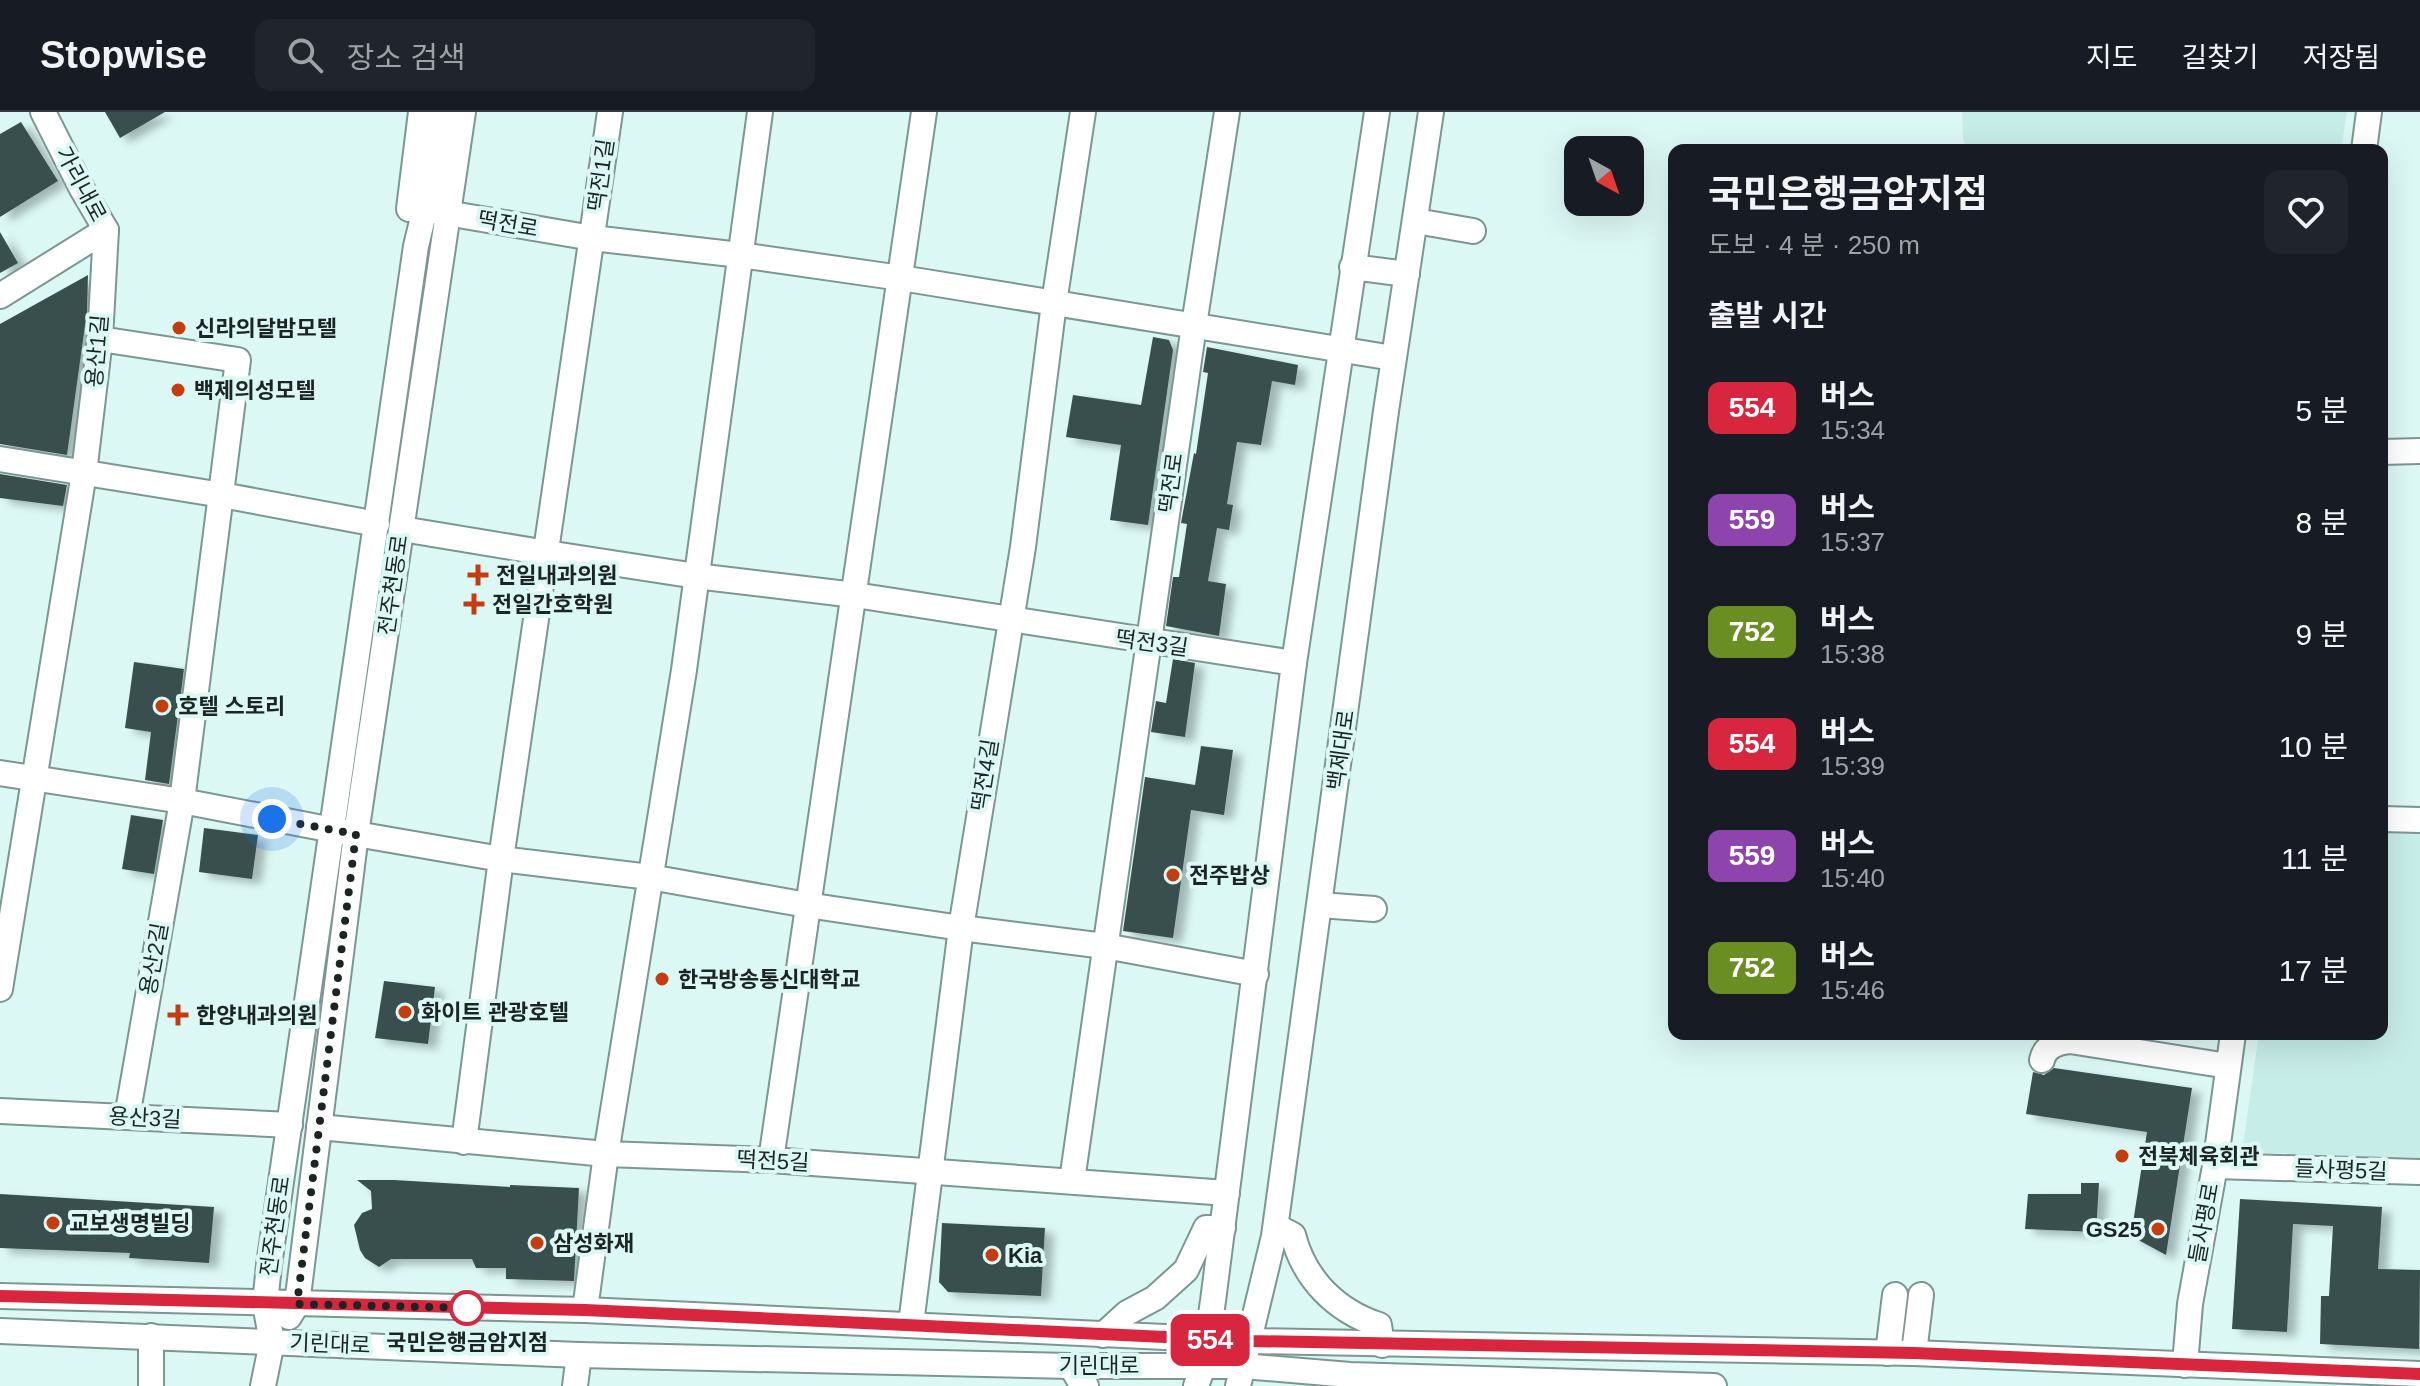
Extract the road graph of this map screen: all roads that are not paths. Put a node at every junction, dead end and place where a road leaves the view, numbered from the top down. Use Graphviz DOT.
graph roads {
  1 [pos="43,112"];
  2 [pos="421,112"];
  3 [pos="440,112"];
  4 [pos="463,112"];
  5 [pos="610,112"];
  6 [pos="760,112"];
  7 [pos="924,112"];
  8 [pos="1083,112"];
  9 [pos="1227,112"];
  10 [pos="1377,112"];
  11 [pos="1431,112"];
  12 [pos="2369,112"];
  13 [pos="2365,144"];
  14 [pos="436,211"];
  15 [pos="1416,221"];
  16 [pos="106,230"];
  17 [pos="1473,231"];
  18 [pos="592,238"];
  19 [pos="740,255"];
  20 [pos="1352,267"];
  21 [pos="1407,274"];
  22 [pos="901,278"];
  23 [pos="410,291"];
  24 [pos="0,296"];
  25 [pos="1054,303"];
  26 [pos="1194,325"];
  27 [pos="100,339"];
  28 [pos="1340,349"];
  29 [pos="1393,358"];
  30 [pos="2420,451"];
  31 [pos="2388,452"];
  32 [pos="0,459"];
  33 [pos="84,473"];
  34 [pos="222,495"];
  35 [pos="377,524"];
  36 [pos="402,529"];
  37 [pos="547,553"];
  38 [pos="696,576"];
  39 [pos="855,595"];
  40 [pos="1010,621"];
  41 [pos="1148,642"];
  42 [pos="1294,663"];
  43 [pos="0,773"];
  44 [pos="36,777"];
  45 [pos="182,801"];
  46 [pos="2388,819"];
  47 [pos="2420,820"];
  48 [pos="345,832"];
  49 [pos="501,859"];
  50 [pos="650,877"];
  51 [pos="807,905"];
  52 [pos="1320,905"];
  53 [pos="1374,909"];
  54 [pos="961,928"];
  55 [pos="1105,946"];
  56 [pos="1256,974"];
  57 [pos="0,989"];
  58 [pos="2232,1040"];
  59 [pos="2042,1060"];
  60 [pos="2228,1066"];
  61 [pos="0,1111"];
  62 [pos="127,1117"];
  63 [pos="290,1125"];
  64 [pos="319,1127"];
  65 [pos="464,1142"];
  66 [pos="606,1154"];
  67 [pos="771,1160"];
  68 [pos="2215,1166"];
  69 [pos="928,1171"];
  70 [pos="2420,1172"];
  71 [pos="1072,1181"];
  72 [pos="1227,1193"];
  73 [pos="1276,1226"];
  74 [pos="1223,1228"];
  75 [pos="1895,1295"];
  76 [pos="1921,1295"];
  77 [pos="0,1296"];
  78 [pos="265,1304"];
  79 [pos="297,1304"];
  80 [pos="585,1310"];
  81 [pos="911,1324"];
  82 [pos="0,1331"];
  83 [pos="1103,1335"];
  84 [pos="151,1336"];
  85 [pos="1207,1339"];
  86 [pos="1250,1341"];
  87 [pos="272,1342"];
  88 [pos="1382,1345"];
  89 [pos="1888,1353"];
  90 [pos="1914,1353"];
  91 [pos="579,1355"];
  92 [pos="2185,1365"];
  93 [pos="1071,1366"];
  94 [pos="942,1374"];
  95 [pos="2420,1374"];
  96 [pos="1240,1376"];
  97 [pos="1200,1377"];
  98 [pos="1347,1380"];
  99 [pos="1474,1382"];
  100 [pos="151,1386"];
  101 [pos="263,1386"];
  102 [pos="575,1386"];
  103 [pos="1086,1386"];
  104 [pos="1714,1386"];
  1 -- 16 [label="street, 가리내로"];
  2 -- 23 [label="street"];
  3 -- 14 [label="street, 전주천동로"];
  4 -- 14 [label="street, 전주천동로"];
  5 -- 18 [label="street, 떡전1길"];
  6 -- 19 [label="street"];
  7 -- 22 [label="street"];
  8 -- 25 [label="street"];
  9 -- 26 [label="street, 떡전로"];
  10 -- 20 [label="street"];
  11 -- 15 [label="street, 백제대로"];
  12 -- 13 [label="street"];
  14 -- 18 [label="street, 떡전로"];
  14 -- 23 [label="street, 전주천동로"];
  14 -- 36 [label="street, 전주천동로"];
  15 -- 17 [label="street"];
  15 -- 21 [label="street, 백제대로"];
  16 -- 24 [label="street, 가리내로"];
  16 -- 27 [label="street, 용산1길"];
  18 -- 19 [label="street, 떡전로"];
  18 -- 37 [label="street"];
  19 -- 22 [label="street, 떡전로"];
  19 -- 38 [label="street"];
  20 -- 21 [label="street"];
  20 -- 28 [label="street"];
  21 -- 29 [label="street, 백제대로"];
  22 -- 25 [label="street, 떡전로"];
  22 -- 39 [label="street"];
  23 -- 35 [label="street, 전주천동로"];
  25 -- 26 [label="street, 떡전로"];
  25 -- 40 [label="street"];
  26 -- 28 [label="street, 떡전로"];
  26 -- 41 [label="street, 떡전로"];
  27 -- 33 [label="street, 용산1길"];
  27 -- 34 [label="street"];
  28 -- 29 [label="street, 떡전로"];
  28 -- 42 [label="street"];
  29 -- 52 [label="street, 백제대로"];
  30 -- 31 [label="street"];
  32 -- 33 [label="street"];
  33 -- 34 [label="street"];
  33 -- 44 [label="street, 용산1길"];
  34 -- 35 [label="street"];
  34 -- 45 [label="street, 용산2길"];
  35 -- 48 [label="street, 전주천동로"];
  36 -- 37 [label="street, 떡전3길"];
  36 -- 48 [label="street, 전주천동로"];
  37 -- 38 [label="street, 떡전3길"];
  37 -- 49 [label="street"];
  38 -- 39 [label="street, 떡전3길"];
  38 -- 50 [label="street"];
  39 -- 40 [label="street, 떡전3길"];
  39 -- 51 [label="street"];
  40 -- 41 [label="street, 떡전3길"];
  40 -- 54 [label="street, 떡전4길"];
  41 -- 42 [label="street, 떡전3길"];
  41 -- 55 [label="street"];
  42 -- 56 [label="street"];
  43 -- 44 [label="street"];
  44 -- 45 [label="street"];
  44 -- 57 [label="street"];
  45 -- 48 [label="street"];
  45 -- 62 [label="street, 용산2길"];
  46 -- 47 [label="street"];
  48 -- 49 [label="street"];
  48 -- 63 [label="street, 전주천동로"];
  48 -- 64 [label="street, 전주천동로"];
  49 -- 50 [label="street"];
  49 -- 65 [label="street"];
  50 -- 51 [label="street"];
  50 -- 66 [label="street"];
  51 -- 54 [label="street"];
  51 -- 67 [label="street"];
  52 -- 53 [label="street"];
  52 -- 73 [label="street, 백제대로"];
  54 -- 55 [label="street"];
  54 -- 69 [label="street, 떡전4길"];
  55 -- 56 [label="street"];
  55 -- 71 [label="street"];
  56 -- 72 [label="street"];
  58 -- 60 [label="street, 들사평로"];
  59 -- 60 [label="street"];
  60 -- 68 [label="street, 들사평로"];
  61 -- 62 [label="street, 용산3길"];
  62 -- 63 [label="street, 용산3길"];
  63 -- 78 [label="street, 전주천동로"];
  64 -- 65 [label="street, 떡전5길"];
  64 -- 79 [label="street, 전주천동로"];
  65 -- 66 [label="street, 떡전5길"];
  66 -- 67 [label="street, 떡전5길"];
  66 -- 80 [label="street"];
  67 -- 69 [label="street, 떡전5길"];
  68 -- 70 [label="street, 들사평5길"];
  68 -- 92 [label="street, 들사평로"];
  69 -- 71 [label="street, 떡전5길"];
  69 -- 81 [label="street, 떡전4길"];
  71 -- 72 [label="street, 떡전5길"];
  72 -- 74 [label="street"];
  73 -- 86 [label="street, 백제대로"];
  73 -- 88 [label="street"];
  74 -- 83 [label="street"];
  74 -- 85 [label="street"];
  75 -- 89 [label="street"];
  76 -- 90 [label="street"];
  77 -- 78 [label="street, 기린대로"];
  78 -- 79 [label="street, 기린대로"];
  78 -- 87 [label="street, 전주천동로"];
  79 -- 80 [label="street, 기린대로"];
  79 -- 87 [label="street, 전주천동로"];
  80 -- 81 [label="street, 기린대로"];
  81 -- 83 [label="street, 기린대로"];
  82 -- 84 [label="street, 기린대로"];
  83 -- 85 [label="street, 기린대로"];
  84 -- 87 [label="street, 기린대로"];
  84 -- 100 [label="street"];
  85 -- 86 [label="street, 기린대로"];
  85 -- 97 [label="street"];
  86 -- 88 [label="street, 기린대로"];
  86 -- 96 [label="street, 백제대로"];
  87 -- 91 [label="street, 기린대로"];
  87 -- 101 [label="street, 기린대로"];
  88 -- 89 [label="street, 기린대로"];
  89 -- 90 [label="street, 기린대로"];
  90 -- 92 [label="street, 기린대로"];
  91 -- 94 [label="street, 기린대로"];
  91 -- 102 [label="street"];
  92 -- 95 [label="street, 기린대로"];
  93 -- 94 [label="street, 기린대로"];
  93 -- 97 [label="street, 기린대로"];
  93 -- 103 [label="street"];
  96 -- 97 [label="street, 기린대로"];
  96 -- 98 [label="street, 기린대로"];
  98 -- 99 [label="street, 기린대로"];
  99 -- 104 [label="street, 기린대로"];
}
